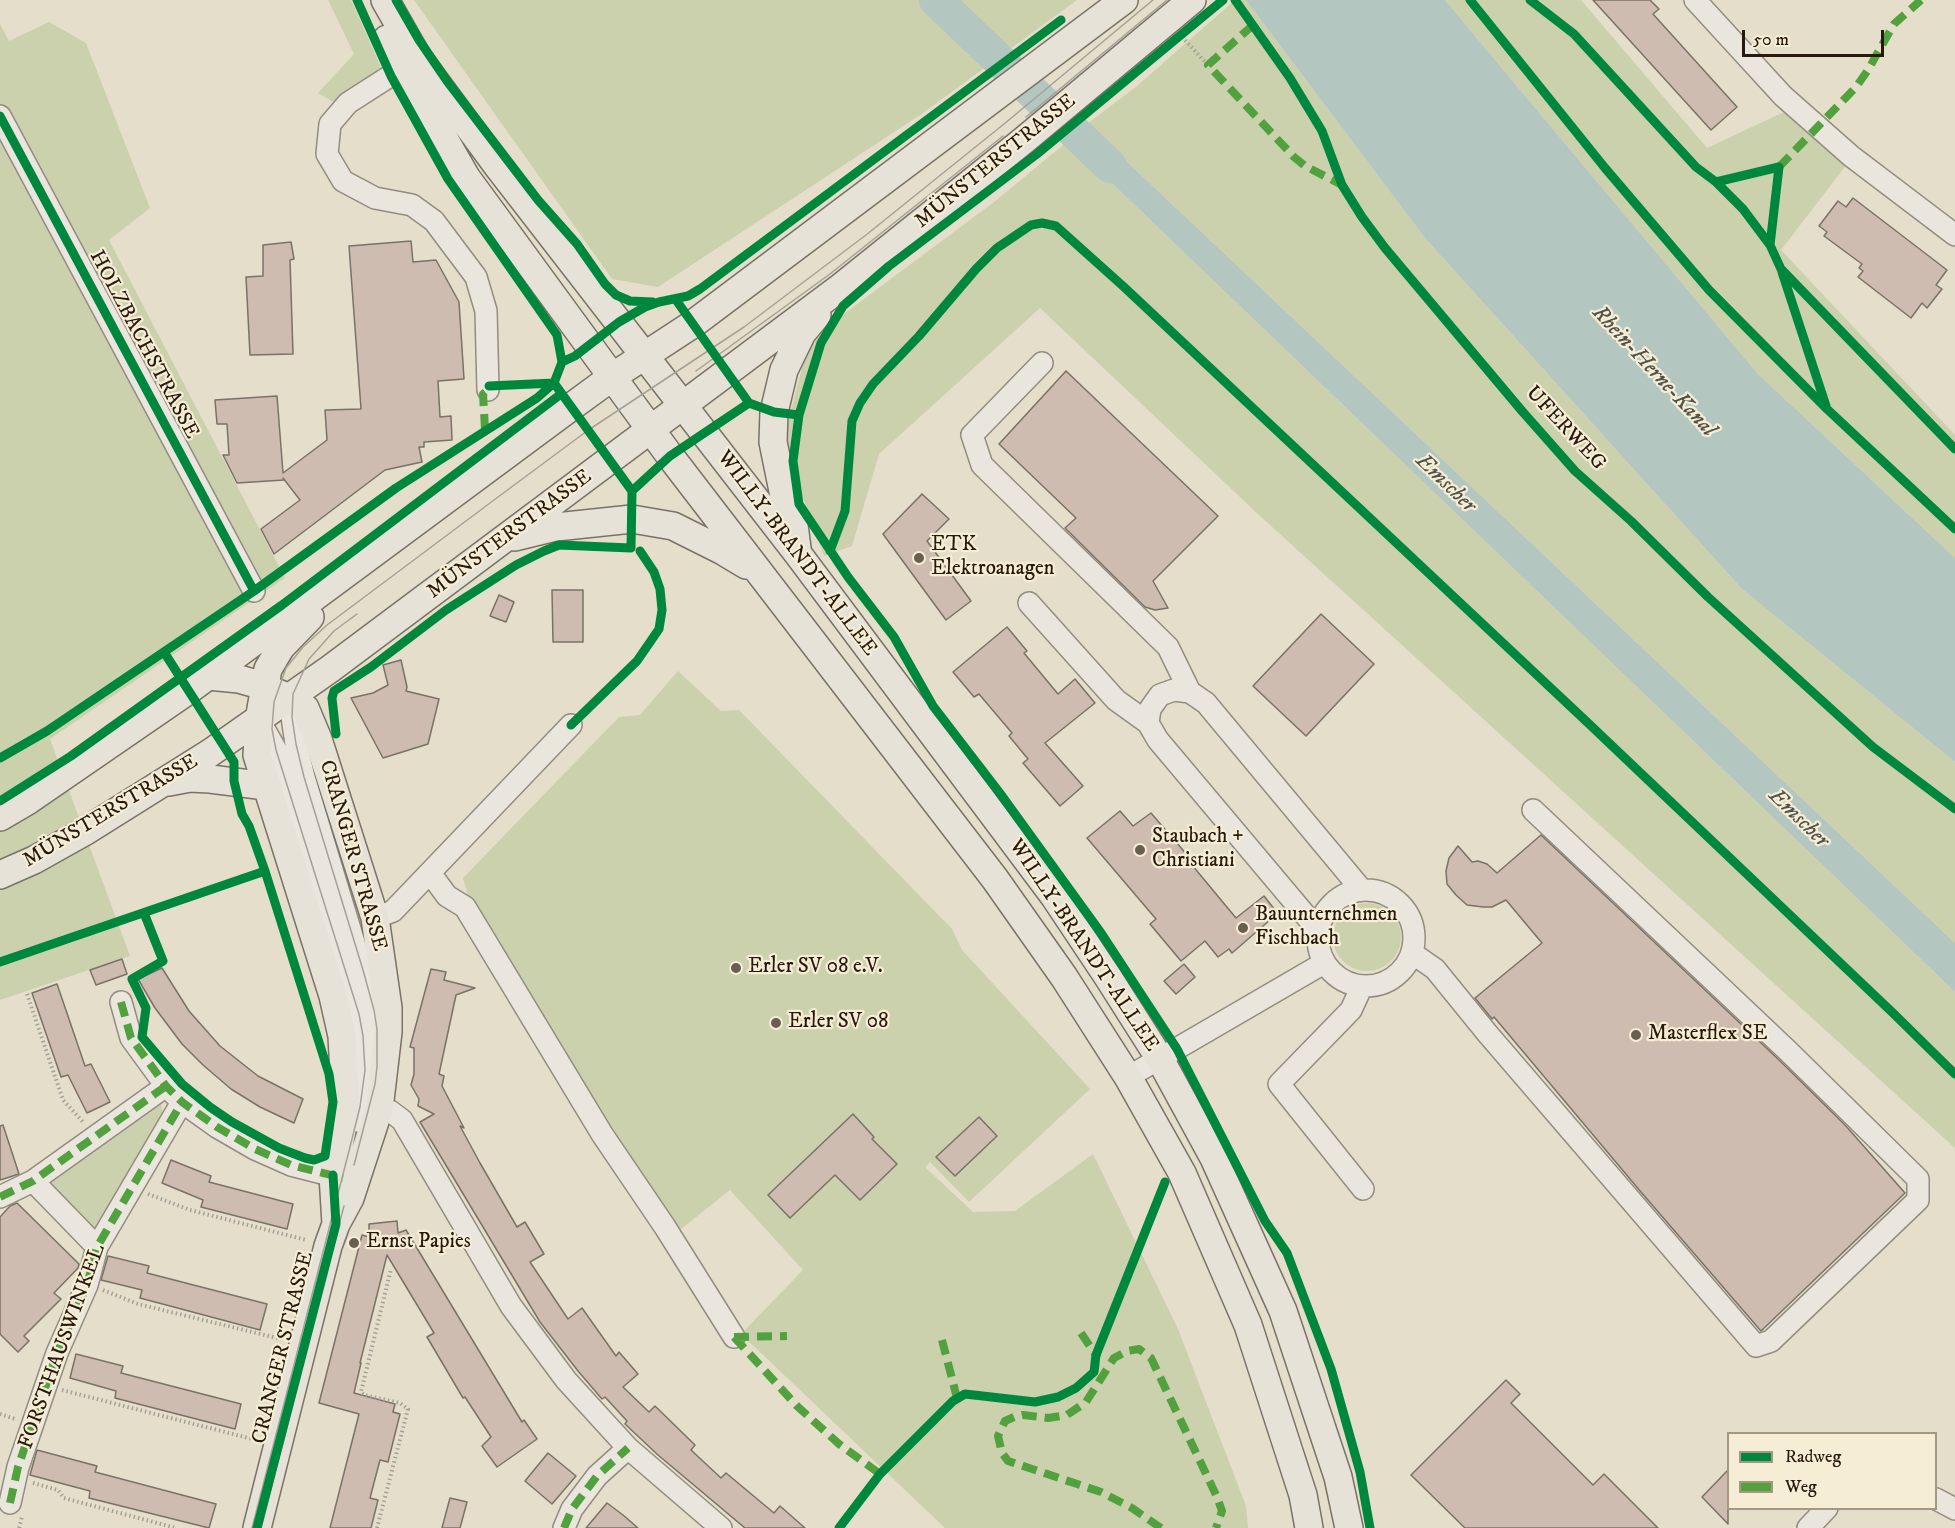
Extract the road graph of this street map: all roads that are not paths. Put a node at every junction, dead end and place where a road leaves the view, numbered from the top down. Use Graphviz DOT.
graph roads {
  1 [pos="368,0"];
  2 [pos="385,0"];
  3 [pos="1124,0"];
  4 [pos="1695,0"];
  5 [pos="1191,1"];
  6 [pos="410,63"];
  7 [pos="0,116"];
  8 [pos="1955,235"];
  9 [pos="841,287"];
  10 [pos="644,356"];
  11 [pos="1042,363"];
  12 [pos="612,377"];
  13 [pos="488,390"];
  14 [pos="684,406"];
  15 [pos="652,429"];
  16 [pos="502,540"];
  17 [pos="798,554"];
  18 [pos="760,574"];
  19 [pos="254,591"];
  20 [pos="323,591"];
  21 [pos="1029,603"];
  22 [pos="330,669"];
  23 [pos="208,676"];
  24 [pos="1190,692"];
  25 [pos="273,698"];
  26 [pos="1148,723"];
  27 [pos="571,725"];
  28 [pos="307,741"];
  29 [pos="163,783"];
  30 [pos="278,789"];
  31 [pos="1533,810"];
  32 [pos="0,817"];
  33 [pos="430,873"];
  34 [pos="0,875"];
  35 [pos="1361,889"];
  36 [pos="375,918"];
  37 [pos="1317,929"];
  38 [pos="1412,953"];
  39 [pos="1324,963"];
  40 [pos="386,981"];
  41 [pos="1362,986"];
  42 [pos="333,996"];
  43 [pos="121,1002"];
  44 [pos="366,1012"];
  45 [pos="1160,1059"];
  46 [pos="1128,1077"];
  47 [pos="166,1086"];
  48 [pos="182,1102"];
  49 [pos="364,1109"];
  50 [pos="344,1179"];
  51 [pos="33,1181"];
  52 [pos="1363,1190"];
  53 [pos="0,1197"];
  54 [pos="97,1247"];
  55 [pos="734,1337"];
  56 [pos="628,1448"];
  57 [pos="1937,1500"];
  58 [pos="10,1503"];
  59 [pos="1955,1509"];
  60 [pos="1826,1510"];
  61 [pos="256,1528"];
  62 [pos="564,1528"];
  63 [pos="721,1528"];
  64 [pos="1309,1528"];
  65 [pos="1349,1528"];
  66 [pos="1808,1528"];
  1 -- 6 [label="main road, WILLY-BRANDT-ALLEE"];
  2 -- 6 [label="main road, WILLY-BRANDT-ALLEE"];
  3 -- 10 [label="main road"];
  4 -- 8 [label="street"];
  5 -- 9 [label="main road, MÜNSTERSTRASSE"];
  6 -- 10 [label="main road, WILLY-BRANDT-ALLEE"];
  6 -- 12 [label="main road, WILLY-BRANDT-ALLEE"];
  6 -- 13 [label="street"];
  7 -- 19 [label="street, HOLZBACHSTRASSE"];
  9 -- 14 [label="main road, MÜNSTERSTRASSE"];
  9 -- 17 [label="main road"];
  10 -- 12 [label="main road"];
  10 -- 14 [label="main road, WILLY-BRANDT-ALLEE"];
  11 -- 24 [label="street"];
  12 -- 15 [label="main road, WILLY-BRANDT-ALLEE"];
  12 -- 20 [label="main road"];
  14 -- 15 [label="main road, MÜNSTERSTRASSE"];
  14 -- 17 [label="main road, WILLY-BRANDT-ALLEE"];
  15 -- 16 [label="main road, MÜNSTERSTRASSE"];
  15 -- 18 [label="main road, WILLY-BRANDT-ALLEE"];
  16 -- 18 [label="main road"];
  16 -- 22 [label="main road, MÜNSTERSTRASSE"];
  17 -- 45 [label="main road, WILLY-BRANDT-ALLEE"];
  18 -- 46 [label="main road, WILLY-BRANDT-ALLEE"];
  20 -- 23 [label="main road"];
  20 -- 25 [label="main road, CRANGER STRASSE"];
  21 -- 26 [label="street"];
  22 -- 25 [label="main road, MÜNSTERSTRASSE"];
  22 -- 28 [label="main road"];
  23 -- 25 [label="main road"];
  23 -- 32 [label="main road"];
  24 -- 26 [label="street"];
  24 -- 35 [label="street"];
  25 -- 28 [label="main road, CRANGER STRASSE"];
  25 -- 29 [label="main road, MÜNSTERSTRASSE"];
  25 -- 30 [label="main road, CRANGER STRASSE"];
  26 -- 37 [label="street"];
  27 -- 33 [label="street"];
  28 -- 36 [label="main road, CRANGER STRASSE"];
  28 -- 44 [label="street"];
  29 -- 30 [label="main road"];
  29 -- 34 [label="main road, MÜNSTERSTRASSE"];
  30 -- 42 [label="main road, CRANGER STRASSE"];
  30 -- 44 [label="street"];
  31 -- 38 [label="street"];
  33 -- 36 [label="street"];
  33 -- 55 [label="street"];
  35 -- 37 [label="street"];
  35 -- 38 [label="street"];
  36 -- 40 [label="main road, CRANGER STRASSE"];
  37 -- 39 [label="street"];
  38 -- 41 [label="street"];
  39 -- 41 [label="street"];
  39 -- 45 [label="street, WILLY-BRANDT-ALLEE"];
  40 -- 44 [label="street"];
  40 -- 49 [label="main road, CRANGER STRASSE"];
  41 -- 52 [label="street"];
  42 -- 44 [label="street"];
  42 -- 49 [label="main road, CRANGER STRASSE"];
  43 -- 47 [label="street"];
  44 -- 49 [label="street"];
  45 -- 46 [label="street, WILLY-BRANDT-ALLEE"];
  45 -- 65 [label="main road, WILLY-BRANDT-ALLEE"];
  46 -- 64 [label="main road, WILLY-BRANDT-ALLEE"];
  47 -- 48 [label="street"];
  47 -- 51 [label="street"];
  48 -- 50 [label="street"];
  48 -- 54 [label="street, FORSTHAUSWINKEL"];
  49 -- 50 [label="main road, CRANGER STRASSE"];
  49 -- 56 [label="street"];
  50 -- 61 [label="main road, CRANGER STRASSE"];
  51 -- 53 [label="street"];
  51 -- 54 [label="street"];
  54 -- 58 [label="street, FORSTHAUSWINKEL"];
  56 -- 62 [label="street"];
  56 -- 63 [label="street"];
  57 -- 59 [label="street"];
  60 -- 66 [label="street"];
}
